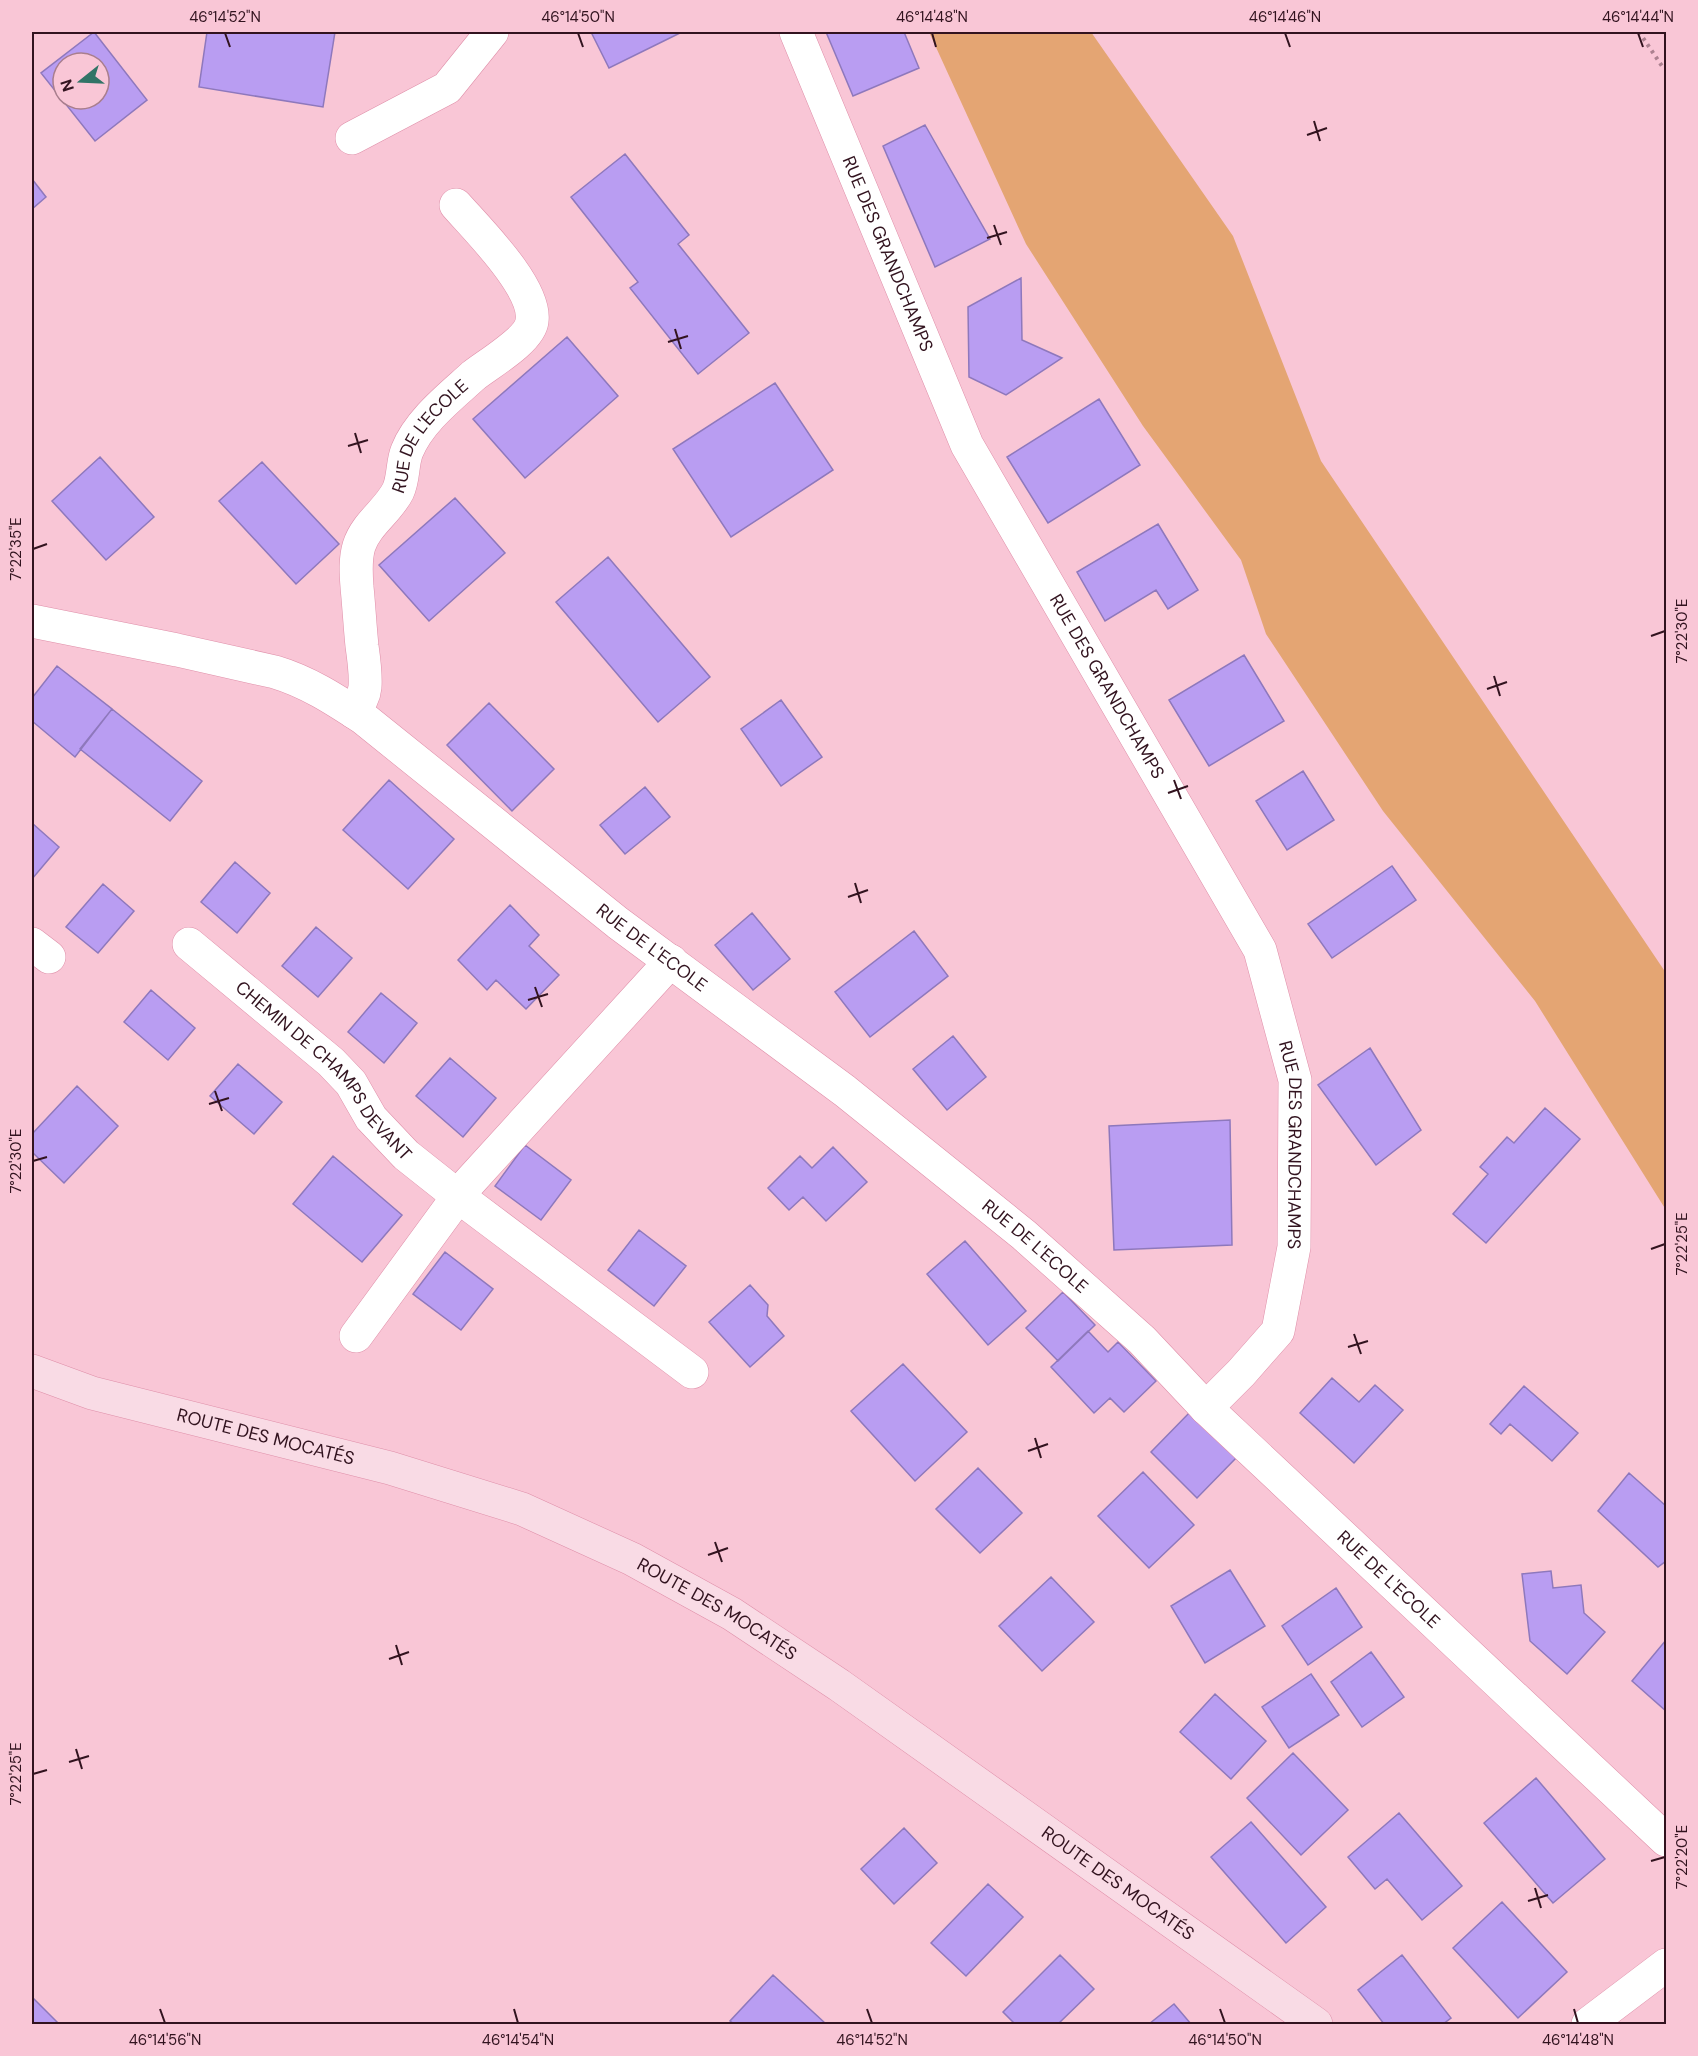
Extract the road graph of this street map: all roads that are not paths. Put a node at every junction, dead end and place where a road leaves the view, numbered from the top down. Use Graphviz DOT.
graph roads {
  1 [pos="492,32"];
  2 [pos="796,32"];
  3 [pos="352,138"];
  4 [pos="456,206"];
  5 [pos="32,621"];
  6 [pos="354,712"];
  7 [pos="189,944"];
  8 [pos="671,961"];
  9 [pos="459,1197"];
  10 [pos="357,1336"];
  11 [pos="32,1371"];
  12 [pos="692,1372"];
  13 [pos="1206,1408"];
  14 [pos="1666,1840"];
  15 [pos="1666,1965"];
  16 [pos="1316,2025"];
  17 [pos="1588,2025"];
  1 -- 3 [label="street"];
  2 -- 13 [label="street, RUE DES GRANDCHAMPS"];
  4 -- 6 [label="street, RUE DE L'ECOLE"];
  5 -- 6 [label="street, RUE DE L'ECOLE"];
  6 -- 8 [label="street, RUE DE L'ECOLE"];
  7 -- 9 [label="street, CHEMIN DE CHAMPS DEVANT"];
  8 -- 9 [label="street"];
  8 -- 13 [label="street, RUE DE L'ECOLE"];
  9 -- 10 [label="street"];
  9 -- 12 [label="street, CHEMIN DE CHAMPS DEVANT"];
  11 -- 16 [label="street, ROUTE DES MOCATÉS"];
  13 -- 14 [label="street, RUE DE L'ECOLE"];
  15 -- 17 [label="street"];
}
